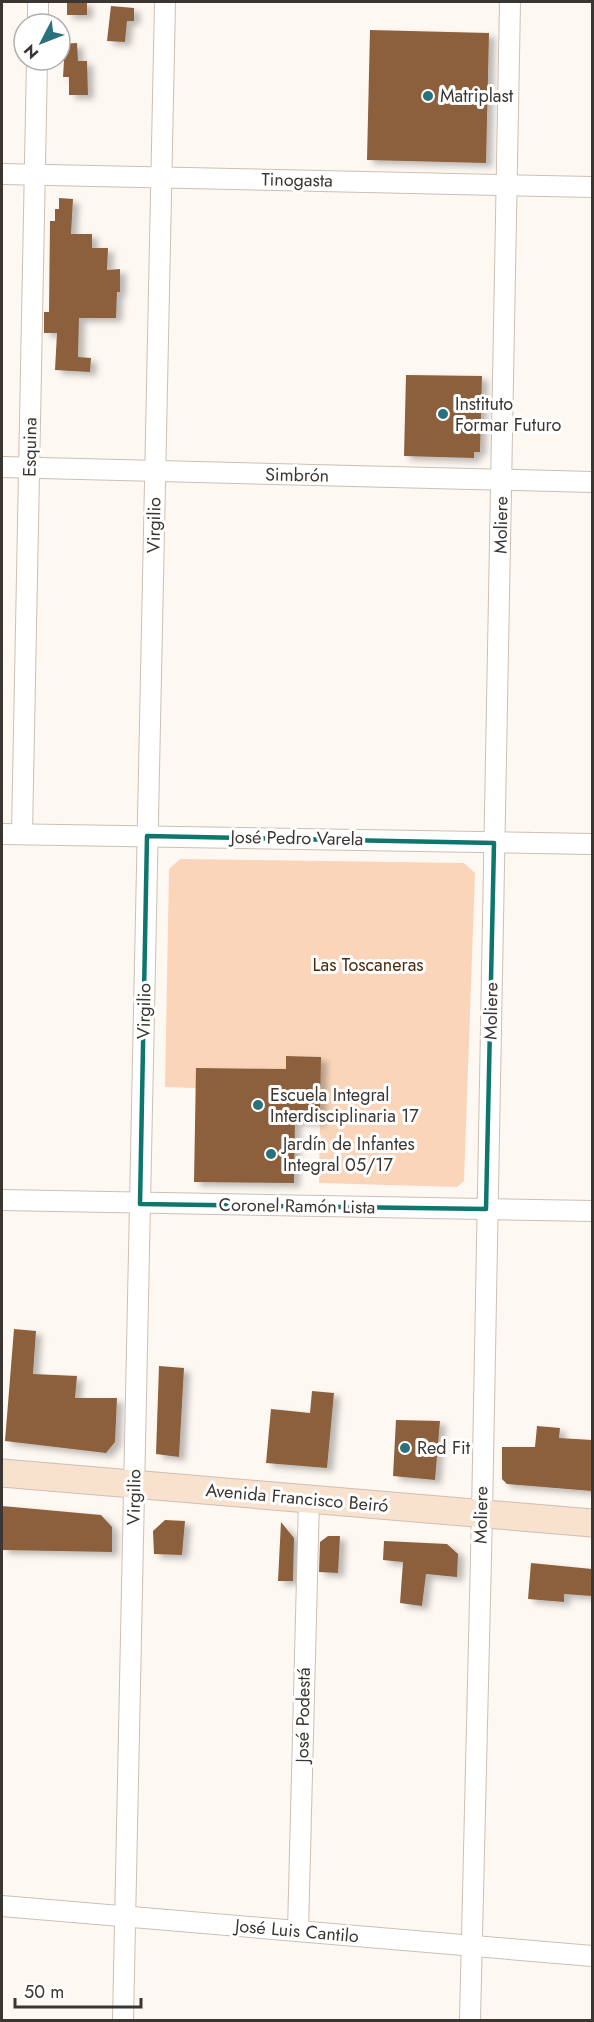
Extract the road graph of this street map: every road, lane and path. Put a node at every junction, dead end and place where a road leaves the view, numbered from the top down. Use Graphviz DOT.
graph roads {
  1 [pos="165,2"];
  2 [pos="510,2"];
  3 [pos="37,72"];
  4 [pos="2,174"];
  5 [pos="36,174"];
  6 [pos="161,177"];
  7 [pos="506,185"];
  8 [pos="592,187"];
  9 [pos="2,467"];
  10 [pos="30,468"];
  11 [pos="155,472"];
  12 [pos="502,479"];
  13 [pos="592,482"];
  14 [pos="2,834"];
  15 [pos="22,834"];
  16 [pos="147,836"];
  17 [pos="494,843"];
  18 [pos="592,844"];
  19 [pos="2,1200"];
  20 [pos="140,1204"];
  21 [pos="486,1209"];
  22 [pos="592,1211"];
  23 [pos="2,1473"];
  24 [pos="134,1484"];
  25 [pos="309,1499"];
  26 [pos="482,1514"];
  27 [pos="592,1523"];
  28 [pos="2,1906"];
  29 [pos="126,1917"];
  30 [pos="298,1931"];
  31 [pos="471,1946"];
  32 [pos="592,1956"];
  33 [pos="123,2020"];
  34 [pos="470,2020"];
  1 -- 6 [label="street, Virgilio"];
  2 -- 7 [label="street, Moliere"];
  3 -- 5 [label="street, Esquina"];
  4 -- 5 [label="street, Tinogasta"];
  5 -- 6 [label="street, Tinogasta"];
  5 -- 10 [label="street, Esquina"];
  6 -- 7 [label="street, Tinogasta"];
  6 -- 11 [label="street, Virgilio"];
  7 -- 8 [label="street, Tinogasta"];
  7 -- 12 [label="street, Moliere"];
  9 -- 10 [label="street, Simbrón"];
  10 -- 11 [label="street, Simbrón"];
  10 -- 15 [label="street, Esquina"];
  11 -- 12 [label="street, Simbrón"];
  11 -- 16 [label="street, Virgilio"];
  12 -- 13 [label="street, Simbrón"];
  12 -- 17 [label="street, Moliere"];
  14 -- 15 [label="street, José Pedro Varela"];
  15 -- 16 [label="street, José Pedro Varela"];
  16 -- 17 [label="street, José Pedro Varela"];
  16 -- 20 [label="street, Virgilio"];
  17 -- 18 [label="street, José Pedro Varela"];
  17 -- 21 [label="street, Moliere"];
  19 -- 20 [label="street, Coronel Ramón Lista"];
  20 -- 21 [label="street, Coronel Ramón Lista"];
  20 -- 24 [label="street, Virgilio"];
  21 -- 22 [label="street, Coronel Ramón Lista"];
  21 -- 26 [label="street, Moliere"];
  23 -- 24 [label="main road, Avenida Francisco Beiró"];
  24 -- 25 [label="main road, Avenida Francisco Beiró"];
  24 -- 29 [label="street, Virgilio"];
  25 -- 26 [label="main road, Avenida Francisco Beiró"];
  25 -- 30 [label="street, José Podestá"];
  26 -- 27 [label="main road, Avenida Francisco Beiró"];
  26 -- 31 [label="street, Moliere"];
  28 -- 29 [label="street, José Luis Cantilo"];
  29 -- 30 [label="street, José Luis Cantilo"];
  29 -- 33 [label="street, Virgilio"];
  30 -- 31 [label="street, José Luis Cantilo"];
  31 -- 32 [label="street, José Luis Cantilo"];
  31 -- 34 [label="street, Moliere"];
}
